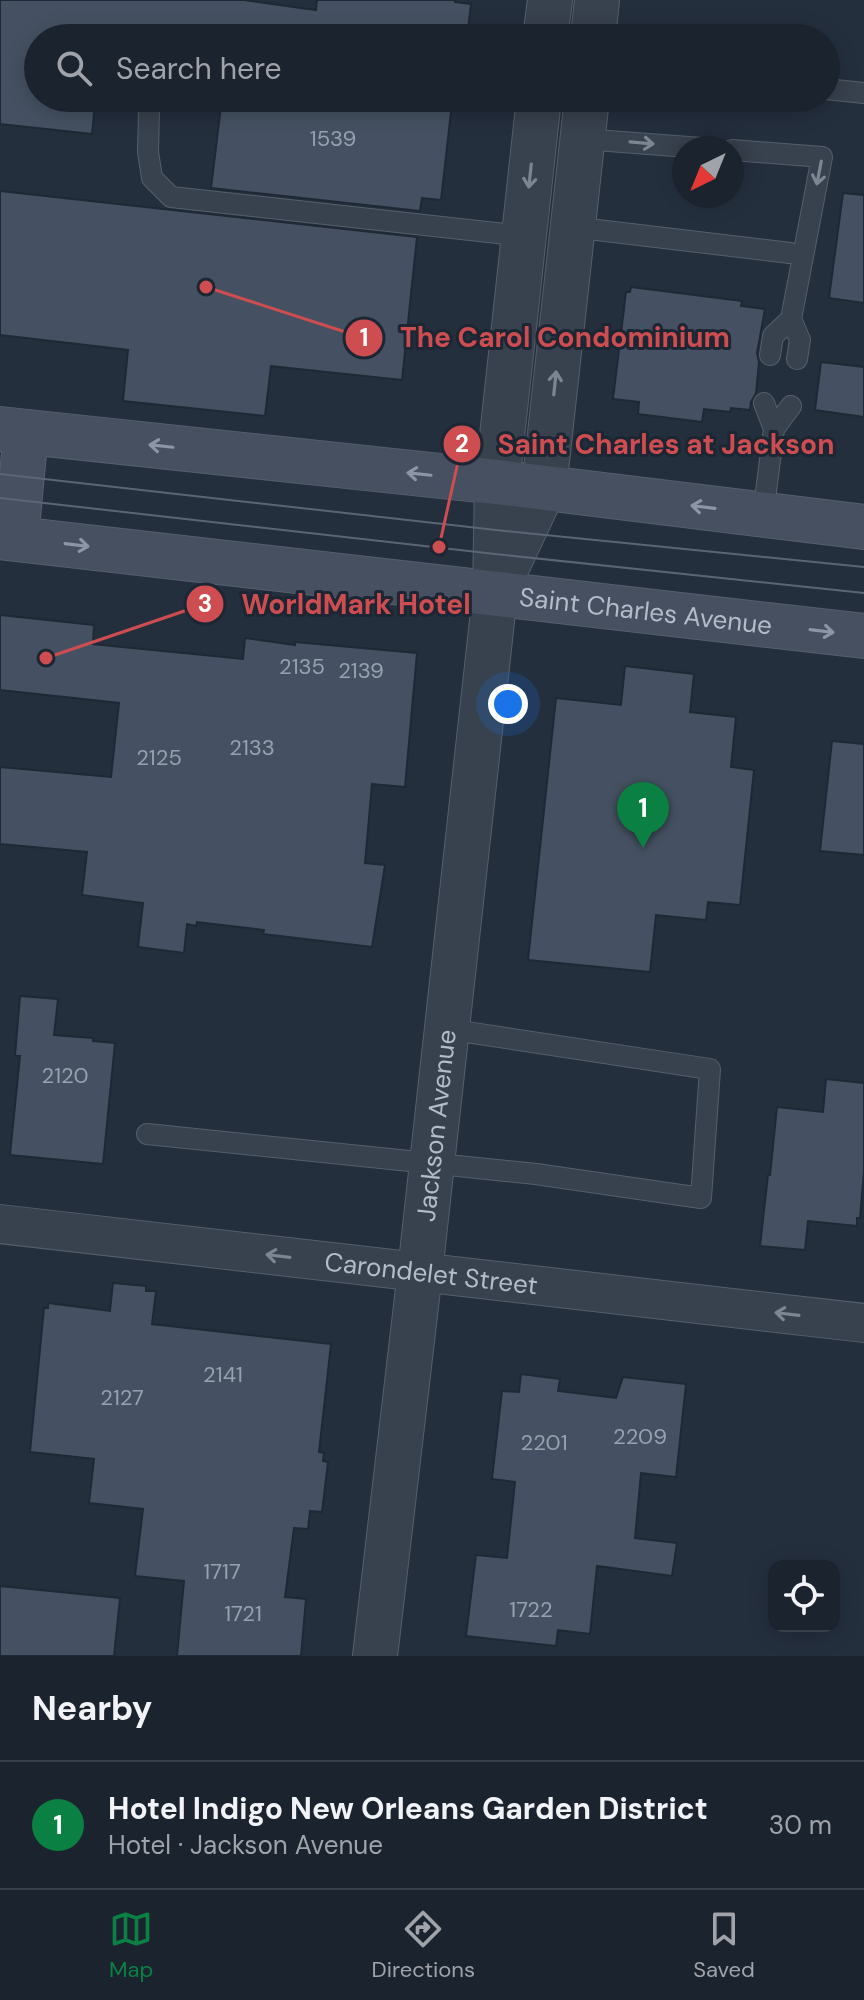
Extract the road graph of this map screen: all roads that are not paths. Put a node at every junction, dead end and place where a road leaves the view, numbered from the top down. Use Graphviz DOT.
graph roads {
  1 [pos="550,0"];
  2 [pos="597,0"];
  3 [pos="547,24"];
  4 [pos="594,24"];
  5 [pos="840,90"];
  6 [pos="864,93"];
  7 [pos="149,112"];
  8 [pos="537,112"];
  9 [pos="584,118"];
  10 [pos="672,140"];
  11 [pos="744,151"];
  12 [pos="572,227"];
  13 [pos="524,236"];
  14 [pos="790,253"];
  15 [pos="791,319"];
  16 [pos="770,355"];
  17 [pos="797,359"];
  18 [pos="764,403"];
  19 [pos="791,406"];
  20 [pos="774,429"];
  21 [pos="13,430"];
  22 [pos="497,482"];
  23 [pos="544,488"];
  24 [pos="763,515"];
  25 [pos="864,527"];
  26 [pos="8,538"];
  27 [pos="495,594"];
  28 [pos="864,636"];
  29 [pos="447,1029"];
  30 [pos="147,1134"];
  31 [pos="432,1164"];
  32 [pos="0,1224"];
  33 [pos="420,1272"];
  34 [pos="864,1323"];
  35 [pos="375,1656"];
  1 -- 3 [label="street"];
  2 -- 4 [label="street"];
  5 -- 6 [label="lane"];
  7 -- 13 [label="lane"];
  8 -- 13 [label="street, Jackson Avenue, one-way"];
  9 -- 10 [label="lane, one-way"];
  9 -- 12 [label="street, Jackson Avenue"];
  11 -- 15 [label="lane, one-way"];
  12 -- 14 [label="lane"];
  23 -- 12 [label="street, Jackson Avenue, one-way"];
  13 -- 22 [label="street, Jackson Avenue"];
  15 -- 16 [label="lane"];
  15 -- 17 [label="lane"];
  18 -- 20 [label="lane"];
  19 -- 20 [label="lane"];
  20 -- 24 [label="lane"];
  22 -- 21 [label="main road, one-way"];
  21 -- 26 [label="main road"];
  22 -- 23 [label="main road"];
  22 -- 27 [label="street, Jackson Avenue"];
  24 -- 23 [label="main road, one-way"];
  23 -- 27 [label="street, Jackson Avenue"];
  24 -- 25 [label="main road"];
  26 -- 27 [label="main road, Saint Charles Avenue, one-way"];
  27 -- 28 [label="main road, Saint Charles Avenue, one-way"];
  27 -- 29 [label="street, Jackson Avenue"];
  29 -- 31 [label="street, Jackson Avenue"];
  29 -- 31 [label="lane"];
  30 -- 31 [label="lane"];
  31 -- 33 [label="street, Jackson Avenue"];
  33 -- 32 [label="street, Carondelet Street, one-way"];
  34 -- 33 [label="street, Carondelet Street, one-way"];
  33 -- 35 [label="street, Jackson Avenue"];
}
